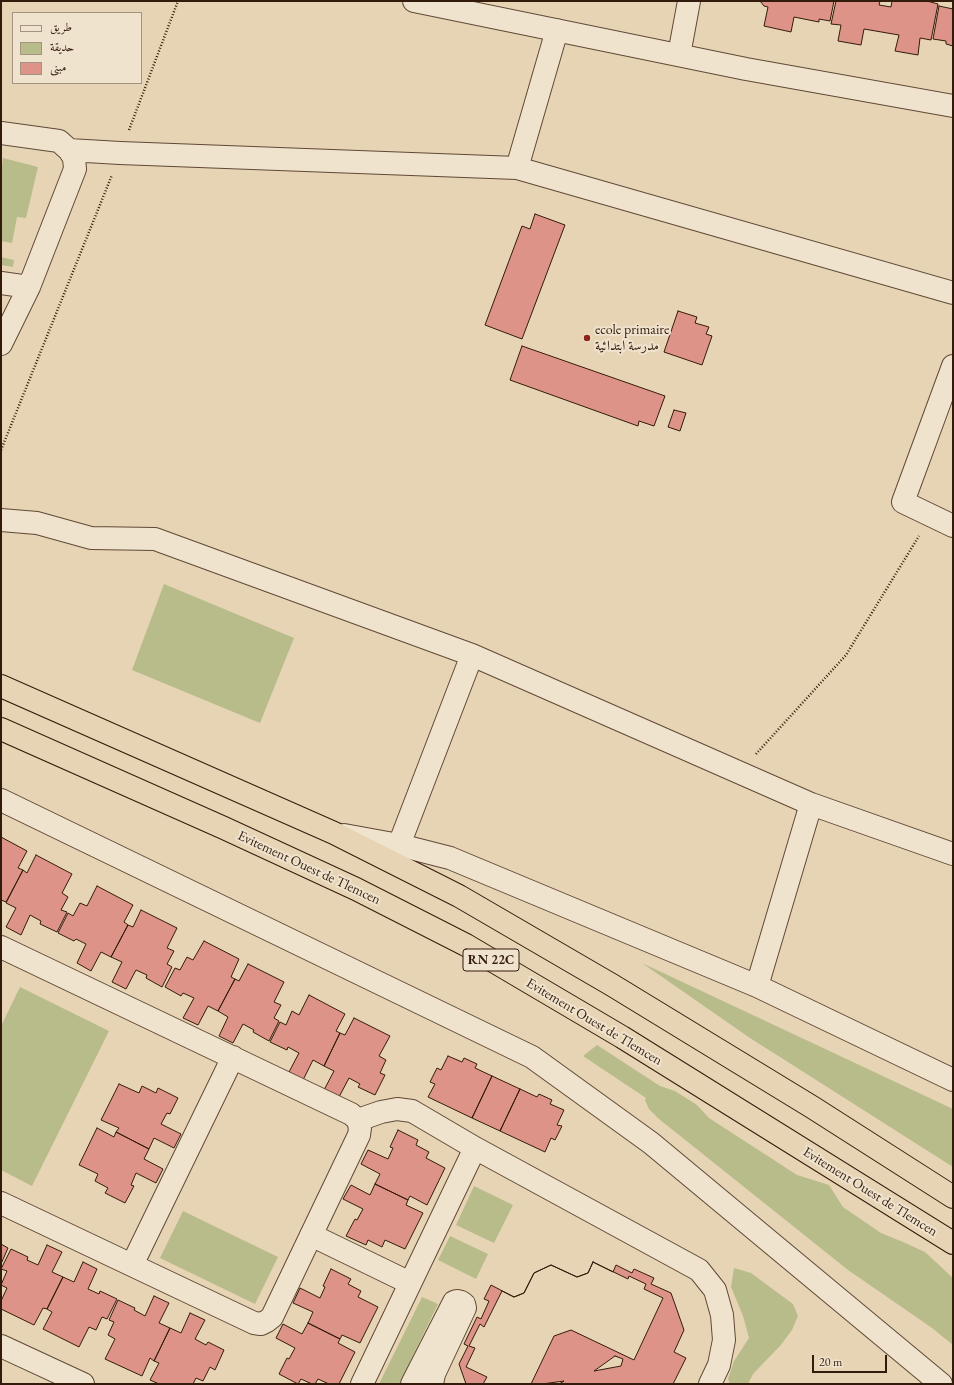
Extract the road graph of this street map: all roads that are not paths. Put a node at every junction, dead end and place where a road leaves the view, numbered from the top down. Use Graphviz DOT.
graph roads {
  1 [pos="414,1"];
  2 [pos="690,1"];
  3 [pos="557,30"];
  4 [pos="679,55"];
  5 [pos="953,106"];
  6 [pos="1,133"];
  7 [pos="69,150"];
  8 [pos="517,168"];
  9 [pos="1,283"];
  10 [pos="29,288"];
  11 [pos="953,293"];
  12 [pos="1,344"];
  13 [pos="953,366"];
  14 [pos="1,520"];
  15 [pos="953,526"];
  16 [pos="472,655"];
  17 [pos="1,686"];
  18 [pos="1,729"];
  19 [pos="1,800"];
  20 [pos="810,804"];
  21 [pos="334,834"];
  22 [pos="399,845"];
  23 [pos="953,854"];
  24 [pos="1,947"];
  25 [pos="757,986"];
  26 [pos="233,1057"];
  27 [pos="953,1080"];
  28 [pos="358,1120"];
  29 [pos="475,1148"];
  30 [pos="953,1197"];
  31 [pos="1,1203"];
  32 [pos="311,1236"];
  33 [pos="953,1244"];
  34 [pos="132,1265"];
  35 [pos="410,1283"];
  36 [pos="1,1346"];
  37 [pos="83,1384"];
  38 [pos="362,1384"];
  39 [pos="412,1384"];
  40 [pos="432,1384"];
  41 [pos="710,1384"];
  42 [pos="941,1384"];
  1 -- 3 [label="street"];
  2 -- 4 [label="street"];
  3 -- 4 [label="street"];
  3 -- 8 [label="street"];
  4 -- 5 [label="street"];
  6 -- 7 [label="street"];
  7 -- 8 [label="street"];
  7 -- 10 [label="street"];
  8 -- 11 [label="street"];
  9 -- 10 [label="street"];
  10 -- 12 [label="street"];
  13 -- 15 [label="street"];
  14 -- 16 [label="street"];
  16 -- 20 [label="street"];
  16 -- 22 [label="street"];
  17 -- 21 [label="highway, RN 22C"];
  18 -- 33 [label="highway, Evitement Ouest de Tlemcen / RN 22C"];
  19 -- 42 [label="street"];
  20 -- 23 [label="street"];
  20 -- 25 [label="street"];
  21 -- 22 [label="street"];
  21 -- 30 [label="highway, RN 22C"];
  22 -- 25 [label="street"];
  24 -- 26 [label="street"];
  25 -- 27 [label="street"];
  26 -- 28 [label="street"];
  26 -- 34 [label="street"];
  28 -- 29 [label="street"];
  28 -- 32 [label="street"];
  29 -- 35 [label="street"];
  29 -- 41 [label="street"];
  31 -- 34 [label="street"];
  32 -- 34 [label="street"];
  32 -- 35 [label="street"];
  35 -- 38 [label="street"];
  36 -- 37 [label="street"];
  39 -- 40 [label="street"];
}
